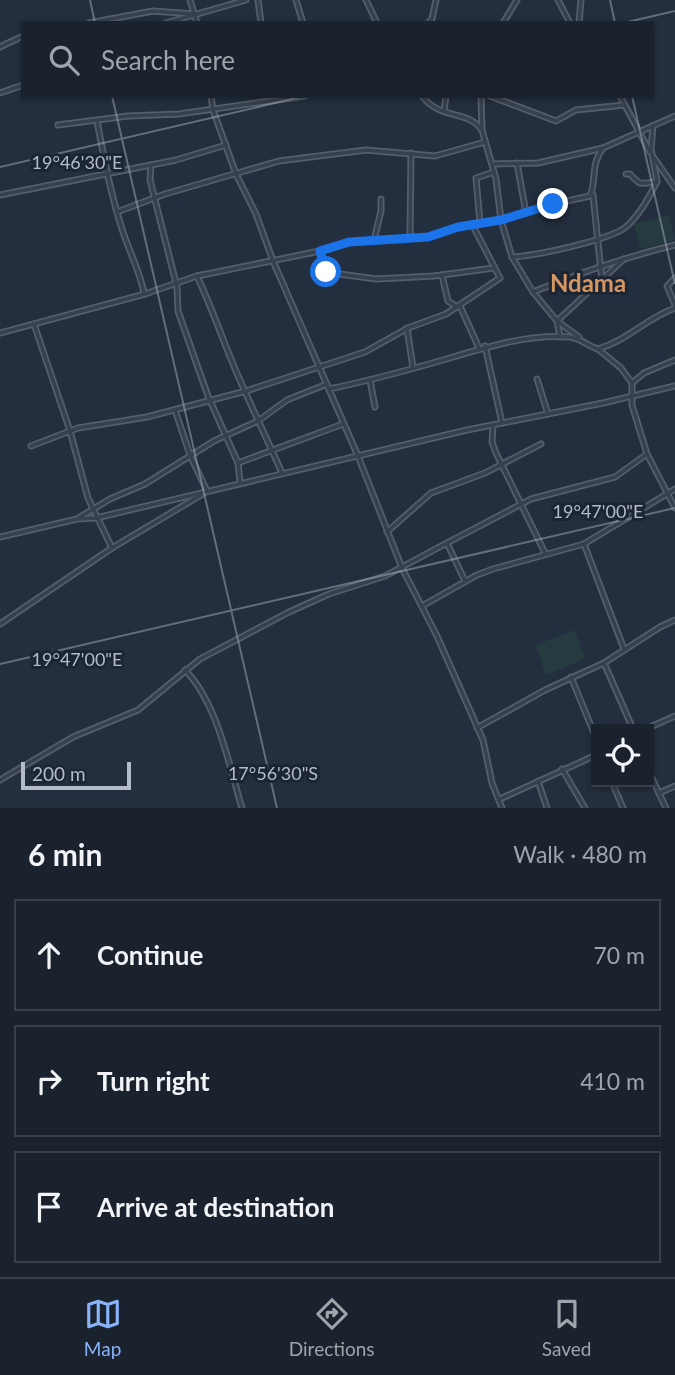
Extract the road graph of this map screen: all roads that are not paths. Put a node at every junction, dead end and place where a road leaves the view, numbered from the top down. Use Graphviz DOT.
graph roads {
  1 [pos="190,0"];
  2 [pos="246,0"];
  3 [pos="258,0"];
  4 [pos="296,0"];
  5 [pos="366,0"];
  6 [pos="436,0"];
  7 [pos="517,0"];
  8 [pos="558,0"];
  9 [pos="581,0"];
  10 [pos="194,14"];
  11 [pos="100,21"];
  12 [pos="172,21"];
  13 [pos="196,21"];
  14 [pos="261,21"];
  15 [pos="302,21"];
  16 [pos="376,21"];
  17 [pos="430,21"];
  18 [pos="504,21"];
  19 [pos="569,21"];
  20 [pos="579,21"];
  21 [pos="21,37"];
  22 [pos="0,47"];
  23 [pos="21,86"];
  24 [pos="0,93"];
  25 [pos="211,98"];
  26 [pos="289,98"];
  27 [pos="424,98"];
  28 [pos="446,98"];
  29 [pos="481,98"];
  30 [pos="495,98"];
  31 [pos="621,98"];
  32 [pos="624,105"];
  33 [pos="213,110"];
  34 [pos="444,112"];
  35 [pos="675,117"];
  36 [pos="97,121"];
  37 [pos="58,125"];
  38 [pos="653,126"];
  39 [pos="482,130"];
  40 [pos="639,132"];
  41 [pos="485,142"];
  42 [pos="226,145"];
  43 [pos="603,148"];
  44 [pos="411,153"];
  45 [pos="652,155"];
  46 [pos="492,163"];
  47 [pos="517,163"];
  48 [pos="151,165"];
  49 [pos="494,172"];
  50 [pos="236,174"];
  51 [pos="626,174"];
  52 [pos="108,175"];
  53 [pos="657,182"];
  54 [pos="675,188"];
  55 [pos="592,193"];
  56 [pos="0,195"];
  57 [pos="154,198"];
  58 [pos="381,199"];
  59 [pos="117,212"];
  60 [pos="526,213"];
  61 [pos="501,220"];
  62 [pos="480,223"];
  63 [pos="472,225"];
  64 [pos="410,239"];
  65 [pos="599,239"];
  66 [pos="374,240"];
  67 [pos="675,245"];
  68 [pos="320,251"];
  69 [pos="512,257"];
  70 [pos="625,258"];
  71 [pos="273,261"];
  72 [pos="601,266"];
  73 [pos="494,268"];
  74 [pos="442,275"];
  75 [pos="197,276"];
  76 [pos="675,278"];
  77 [pos="602,281"];
  78 [pos="176,284"];
  79 [pos="533,292"];
  80 [pos="145,294"];
  81 [pos="459,307"];
  82 [pos="675,307"];
  83 [pos="557,321"];
  84 [pos="34,324"];
  85 [pos="407,328"];
  86 [pos="0,333"];
  87 [pos="560,337"];
  88 [pos="582,340"];
  89 [pos="485,346"];
  90 [pos="480,348"];
  91 [pos="598,349"];
  92 [pos="675,360"];
  93 [pos="319,366"];
  94 [pos="413,369"];
  95 [pos="537,379"];
  96 [pos="370,380"];
  97 [pos="632,383"];
  98 [pos="675,386"];
  99 [pos="328,387"];
  100 [pos="246,391"];
  101 [pos="633,396"];
  102 [pos="211,401"];
  103 [pos="375,407"];
  104 [pos="175,410"];
  105 [pos="548,414"];
  106 [pos="258,421"];
  107 [pos="343,424"];
  108 [pos="503,424"];
  109 [pos="493,425"];
  110 [pos="70,431"];
  111 [pos="226,436"];
  112 [pos="541,444"];
  113 [pos="31,446"];
  114 [pos="272,451"];
  115 [pos="647,454"];
  116 [pos="190,455"];
  117 [pos="358,456"];
  118 [pos="237,463"];
  119 [pos="501,464"];
  120 [pos="282,473"];
  121 [pos="240,482"];
  122 [pos="675,489"];
  123 [pos="206,492"];
  124 [pos="667,493"];
  125 [pos="520,504"];
  126 [pos="675,508"];
  127 [pos="92,511"];
  128 [pos="96,518"];
  129 [pos="77,519"];
  130 [pos="387,532"];
  131 [pos="0,537"];
  132 [pos="447,543"];
  133 [pos="584,544"];
  134 [pos="112,548"];
  135 [pos="545,553"];
  136 [pos="402,568"];
  137 [pos="465,582"];
  138 [pos="422,606"];
  139 [pos="675,620"];
  140 [pos="0,624"];
  141 [pos="624,649"];
  142 [pos="604,663"];
  143 [pos="185,670"];
  144 [pos="571,677"];
  145 [pos="675,716"];
  146 [pos="631,724"];
  147 [pos="654,725"];
  148 [pos="591,726"];
  149 [pos="477,729"];
  150 [pos="591,757"];
  151 [pos="562,769"];
  152 [pos="0,780"];
  153 [pos="538,781"];
  154 [pos="654,782"];
  155 [pos="675,786"];
  156 [pos="614,787"];
  157 [pos="659,793"];
  158 [pos="499,800"];
  159 [pos="242,808"];
  160 [pos="502,808"];
  161 [pos="547,808"];
  162 [pos="585,808"];
  163 [pos="623,808"];
  164 [pos="666,808"];
  1 -- 10 [label="street"];
  2 -- 10 [label="street"];
  3 -- 14 [label="street"];
  4 -- 15 [label="street"];
  5 -- 16 [label="street"];
  6 -- 17 [label="street"];
  7 -- 18 [label="street"];
  8 -- 19 [label="street"];
  9 -- 20 [label="street"];
  10 -- 11 [label="street"];
  10 -- 12 [label="street"];
  10 -- 13 [label="street"];
  21 -- 22 [label="street"];
  23 -- 24 [label="street"];
  25 -- 33 [label="street"];
  26 -- 33 [label="street"];
  27 -- 34 [label="street"];
  28 -- 34 [label="street"];
  29 -- 39 [label="street"];
  30 -- 32 [label="street"];
  31 -- 32 [label="street"];
  32 -- 40 [label="street"];
  33 -- 36 [label="street"];
  33 -- 42 [label="street"];
  34 -- 39 [label="street"];
  35 -- 38 [label="street"];
  36 -- 37 [label="street"];
  36 -- 52 [label="street"];
  38 -- 40 [label="street"];
  38 -- 45 [label="street"];
  39 -- 41 [label="street"];
  40 -- 43 [label="street"];
  40 -- 45 [label="street"];
  41 -- 44 [label="street"];
  41 -- 46 [label="street"];
  42 -- 48 [label="street"];
  42 -- 50 [label="street"];
  43 -- 47 [label="street"];
  43 -- 55 [label="street"];
  44 -- 50 [label="street"];
  44 -- 64 [label="street"];
  45 -- 53 [label="street"];
  45 -- 54 [label="street"];
  46 -- 47 [label="street"];
  46 -- 49 [label="street"];
  47 -- 60 [label="street"];
  48 -- 52 [label="street"];
  48 -- 57 [label="street"];
  49 -- 61 [label="street"];
  49 -- 62 [label="street"];
  50 -- 57 [label="street"];
  50 -- 71 [label="street"];
  51 -- 53 [label="street"];
  52 -- 56 [label="street"];
  52 -- 59 [label="street"];
  53 -- 65 [label="street"];
  55 -- 60 [label="street"];
  55 -- 65 [label="street"];
  57 -- 59 [label="street"];
  57 -- 78 [label="street"];
  58 -- 66 [label="street"];
  59 -- 80 [label="street"];
  60 -- 61 [label="street"];
  61 -- 62 [label="street"];
  61 -- 69 [label="street"];
  62 -- 63 [label="street"];
  63 -- 64 [label="street"];
  63 -- 73 [label="street"];
  64 -- 66 [label="street"];
  65 -- 69 [label="street"];
  65 -- 72 [label="street"];
  66 -- 68 [label="street"];
  67 -- 70 [label="street"];
  68 -- 71 [label="street"];
  68 -- 74 [label="street"];
  69 -- 79 [label="street"];
  70 -- 72 [label="street"];
  70 -- 77 [label="street"];
  71 -- 75 [label="street"];
  71 -- 93 [label="street"];
  72 -- 77 [label="street"];
  72 -- 79 [label="street"];
  73 -- 74 [label="street"];
  73 -- 81 [label="street"];
  74 -- 81 [label="street"];
  75 -- 78 [label="street"];
  75 -- 100 [label="street"];
  76 -- 82 [label="street"];
  77 -- 83 [label="street"];
  78 -- 80 [label="street"];
  78 -- 102 [label="street"];
  79 -- 83 [label="street"];
  80 -- 84 [label="street"];
  81 -- 85 [label="street"];
  81 -- 90 [label="street"];
  82 -- 91 [label="street"];
  83 -- 87 [label="street"];
  83 -- 88 [label="street"];
  84 -- 86 [label="street"];
  84 -- 110 [label="street"];
  85 -- 93 [label="street"];
  85 -- 94 [label="street"];
  87 -- 88 [label="street"];
  87 -- 89 [label="street"];
  88 -- 91 [label="street"];
  89 -- 90 [label="street"];
  89 -- 108 [label="street"];
  90 -- 94 [label="street"];
  91 -- 97 [label="street"];
  92 -- 97 [label="street"];
  93 -- 99 [label="street"];
  93 -- 100 [label="street"];
  94 -- 96 [label="street"];
  95 -- 105 [label="street"];
  96 -- 99 [label="street"];
  96 -- 103 [label="street"];
  97 -- 101 [label="street"];
  98 -- 101 [label="street"];
  99 -- 106 [label="street"];
  99 -- 107 [label="street"];
  100 -- 102 [label="street"];
  100 -- 106 [label="street"];
  101 -- 105 [label="street"];
  101 -- 115 [label="street"];
  102 -- 104 [label="street"];
  102 -- 111 [label="street"];
  104 -- 110 [label="street"];
  104 -- 116 [label="street"];
  105 -- 108 [label="street"];
  106 -- 111 [label="street"];
  106 -- 114 [label="street"];
  107 -- 114 [label="street"];
  107 -- 117 [label="street"];
  108 -- 109 [label="street"];
  109 -- 117 [label="street"];
  109 -- 119 [label="street"];
  110 -- 113 [label="street"];
  110 -- 127 [label="street"];
  111 -- 116 [label="street"];
  111 -- 118 [label="street"];
  112 -- 119 [label="street"];
  114 -- 118 [label="street"];
  114 -- 120 [label="street"];
  115 -- 124 [label="street"];
  115 -- 125 [label="street"];
  116 -- 123 [label="street"];
  116 -- 127 [label="street"];
  117 -- 120 [label="street"];
  117 -- 130 [label="street"];
  118 -- 121 [label="street"];
  119 -- 125 [label="street"];
  119 -- 130 [label="street"];
  120 -- 121 [label="street"];
  121 -- 123 [label="street"];
  122 -- 124 [label="street"];
  123 -- 128 [label="street"];
  123 -- 134 [label="street"];
  124 -- 126 [label="street"];
  124 -- 133 [label="street"];
  125 -- 132 [label="street"];
  125 -- 135 [label="street"];
  127 -- 128 [label="street"];
  127 -- 129 [label="street"];
  128 -- 129 [label="street"];
  128 -- 134 [label="street"];
  129 -- 131 [label="street"];
  130 -- 136 [label="street"];
  132 -- 136 [label="street"];
  132 -- 137 [label="street"];
  133 -- 135 [label="street"];
  133 -- 141 [label="street"];
  134 -- 140 [label="street"];
  135 -- 137 [label="street"];
  136 -- 138 [label="street"];
  136 -- 143 [label="street"];
  137 -- 138 [label="street"];
  138 -- 149 [label="street"];
  139 -- 141 [label="street"];
  141 -- 142 [label="street"];
  142 -- 144 [label="street"];
  142 -- 146 [label="street"];
  143 -- 152 [label="street"];
  143 -- 159 [label="street"];
  144 -- 148 [label="street"];
  144 -- 149 [label="street"];
  145 -- 147 [label="street"];
  149 -- 158 [label="street"];
  150 -- 151 [label="street"];
  151 -- 153 [label="street"];
  151 -- 162 [label="street"];
  153 -- 158 [label="street"];
  153 -- 161 [label="street"];
  154 -- 157 [label="street"];
  155 -- 157 [label="street"];
  156 -- 163 [label="street"];
  157 -- 164 [label="street"];
  158 -- 160 [label="street"];
}
